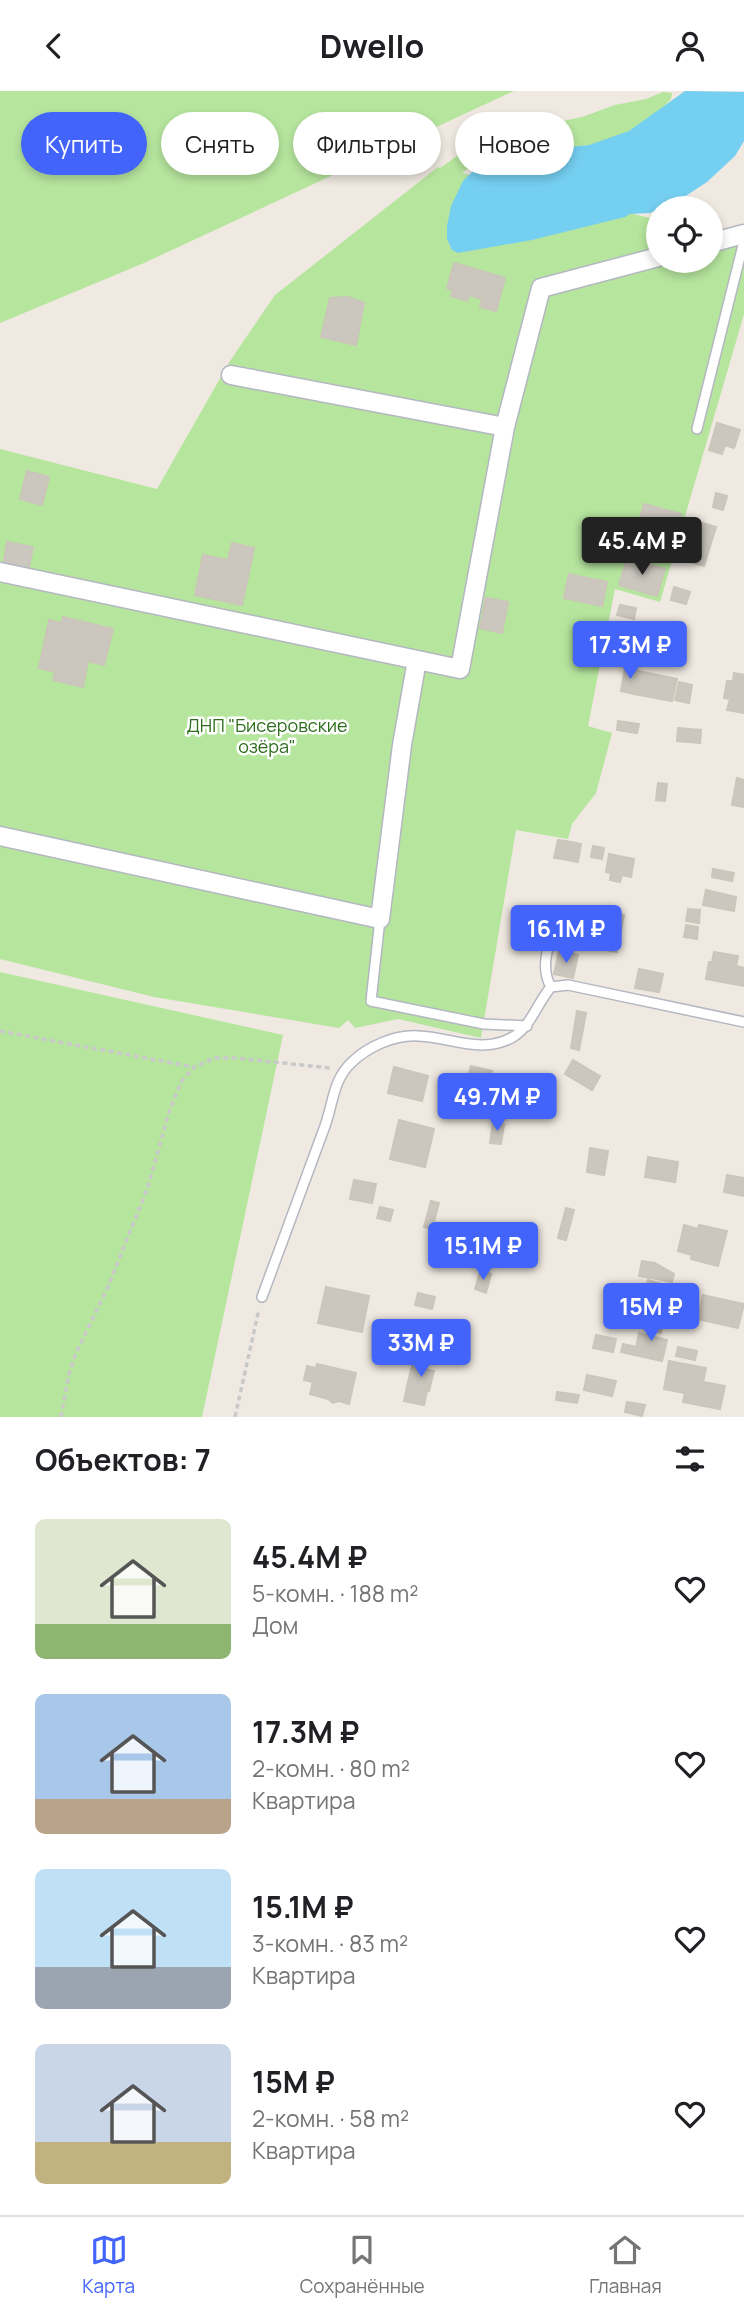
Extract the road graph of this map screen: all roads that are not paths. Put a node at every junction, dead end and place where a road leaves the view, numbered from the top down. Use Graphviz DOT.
graph roads {
  1 [pos="744,234"];
  2 [pos="723,240"];
  3 [pos="744,241"];
  4 [pos="646,260"];
  5 [pos="231,375"];
  6 [pos="505,427"];
  7 [pos="697,429"];
  8 [pos="0,572"];
  9 [pos="417,660"];
  10 [pos="0,837"];
  11 [pos="380,919"];
  12 [pos="551,933"];
  13 [pos="551,987"];
  14 [pos="744,1022"];
  15 [pos="527,1026"];
  16 [pos="262,1297"];
  1 -- 2 [label="street"];
  3 -- 7 [label="lane"];
  4 -- 6 [label="street"];
  5 -- 6 [label="street"];
  6 -- 9 [label="street"];
  8 -- 9 [label="street"];
  9 -- 11 [label="street"];
  10 -- 11 [label="street"];
  11 -- 15 [label="lane"];
  12 -- 13 [label="lane"];
  13 -- 14 [label="lane"];
  13 -- 15 [label="lane"];
  15 -- 16 [label="lane"];
}
